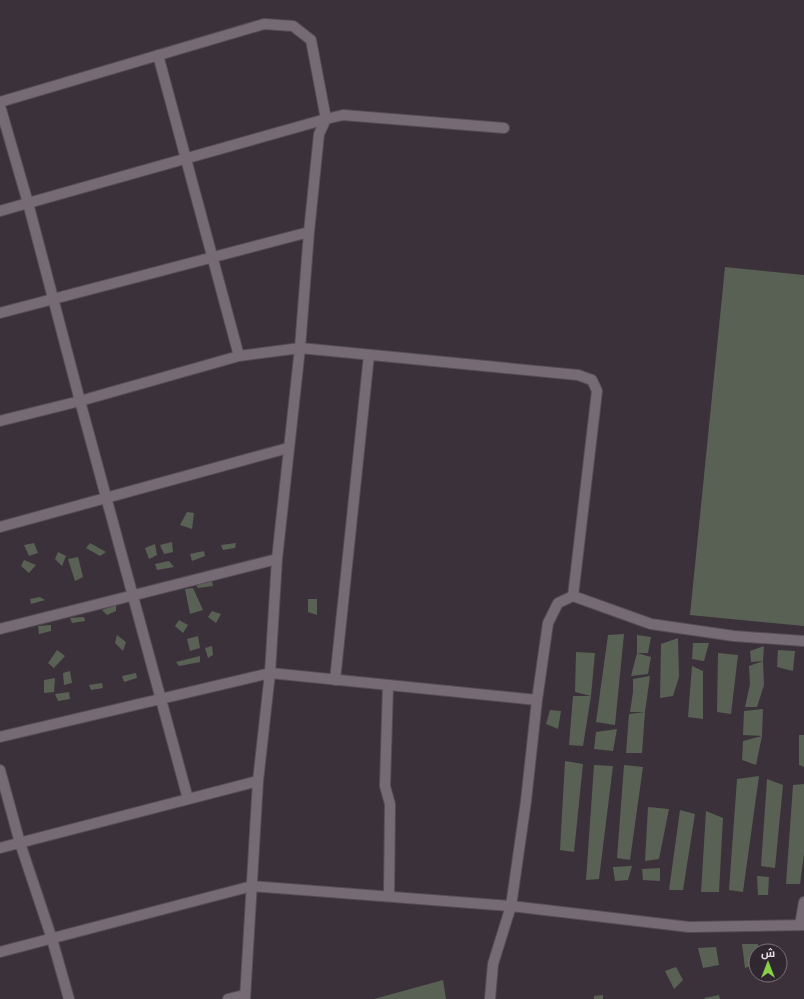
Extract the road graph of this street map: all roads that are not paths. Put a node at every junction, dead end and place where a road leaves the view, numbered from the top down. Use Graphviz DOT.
graph roads {
  1 [pos="158,55"];
  2 [pos="0,102"];
  3 [pos="0,106"];
  4 [pos="326,119"];
  5 [pos="504,128"];
  6 [pos="187,158"];
  7 [pos="28,203"];
  8 [pos="0,211"];
  9 [pos="309,232"];
  10 [pos="213,257"];
  11 [pos="53,299"];
  12 [pos="0,313"];
  13 [pos="300,348"];
  14 [pos="369,355"];
  15 [pos="240,356"];
  16 [pos="80,401"];
  17 [pos="0,421"];
  18 [pos="288,448"];
  19 [pos="107,498"];
  20 [pos="0,527"];
  21 [pos="277,558"];
  22 [pos="133,596"];
  23 [pos="573,596"];
  24 [pos="0,629"];
  25 [pos="804,641"];
  26 [pos="270,673"];
  27 [pos="335,680"];
  28 [pos="388,685"];
  29 [pos="161,699"];
  30 [pos="537,700"];
  31 [pos="0,737"];
  32 [pos="0,770"];
  33 [pos="258,781"];
  34 [pos="188,799"];
  35 [pos="20,843"];
  36 [pos="0,848"];
  37 [pos="252,886"];
  38 [pos="388,896"];
  39 [pos="804,902"];
  40 [pos="510,906"];
  41 [pos="802,925"];
  42 [pos="52,939"];
  43 [pos="0,952"];
  44 [pos="244,997"];
  45 [pos="69,999"];
  46 [pos="228,999"];
  47 [pos="490,999"];
  1 -- 2 [label="street"];
  1 -- 4 [label="street"];
  1 -- 6 [label="street"];
  3 -- 7 [label="street"];
  4 -- 5 [label="street"];
  4 -- 6 [label="street"];
  4 -- 9 [label="street"];
  6 -- 7 [label="street"];
  6 -- 10 [label="street"];
  7 -- 8 [label="street"];
  7 -- 11 [label="street"];
  9 -- 10 [label="street"];
  9 -- 13 [label="street"];
  10 -- 11 [label="street"];
  10 -- 15 [label="street"];
  11 -- 12 [label="street"];
  11 -- 16 [label="street"];
  13 -- 14 [label="street"];
  13 -- 15 [label="street"];
  13 -- 18 [label="street"];
  14 -- 23 [label="street"];
  14 -- 27 [label="street"];
  15 -- 16 [label="street"];
  16 -- 17 [label="street"];
  16 -- 19 [label="street"];
  18 -- 19 [label="street"];
  18 -- 21 [label="street"];
  19 -- 20 [label="street"];
  19 -- 22 [label="street"];
  21 -- 22 [label="street"];
  21 -- 26 [label="street"];
  22 -- 24 [label="street"];
  22 -- 29 [label="street"];
  23 -- 25 [label="street"];
  23 -- 30 [label="street"];
  26 -- 27 [label="street"];
  26 -- 29 [label="street"];
  26 -- 33 [label="street"];
  27 -- 28 [label="street"];
  28 -- 30 [label="street"];
  28 -- 38 [label="street"];
  29 -- 31 [label="street"];
  29 -- 34 [label="street"];
  30 -- 40 [label="street"];
  32 -- 35 [label="street"];
  33 -- 34 [label="street"];
  33 -- 37 [label="street"];
  34 -- 35 [label="street"];
  35 -- 36 [label="street"];
  35 -- 42 [label="street"];
  37 -- 38 [label="street"];
  37 -- 42 [label="street"];
  37 -- 44 [label="street"];
  38 -- 40 [label="street"];
  39 -- 41 [label="street"];
  40 -- 41 [label="street"];
  40 -- 47 [label="street"];
  42 -- 43 [label="street"];
  42 -- 45 [label="street"];
  44 -- 46 [label="street"];
}
